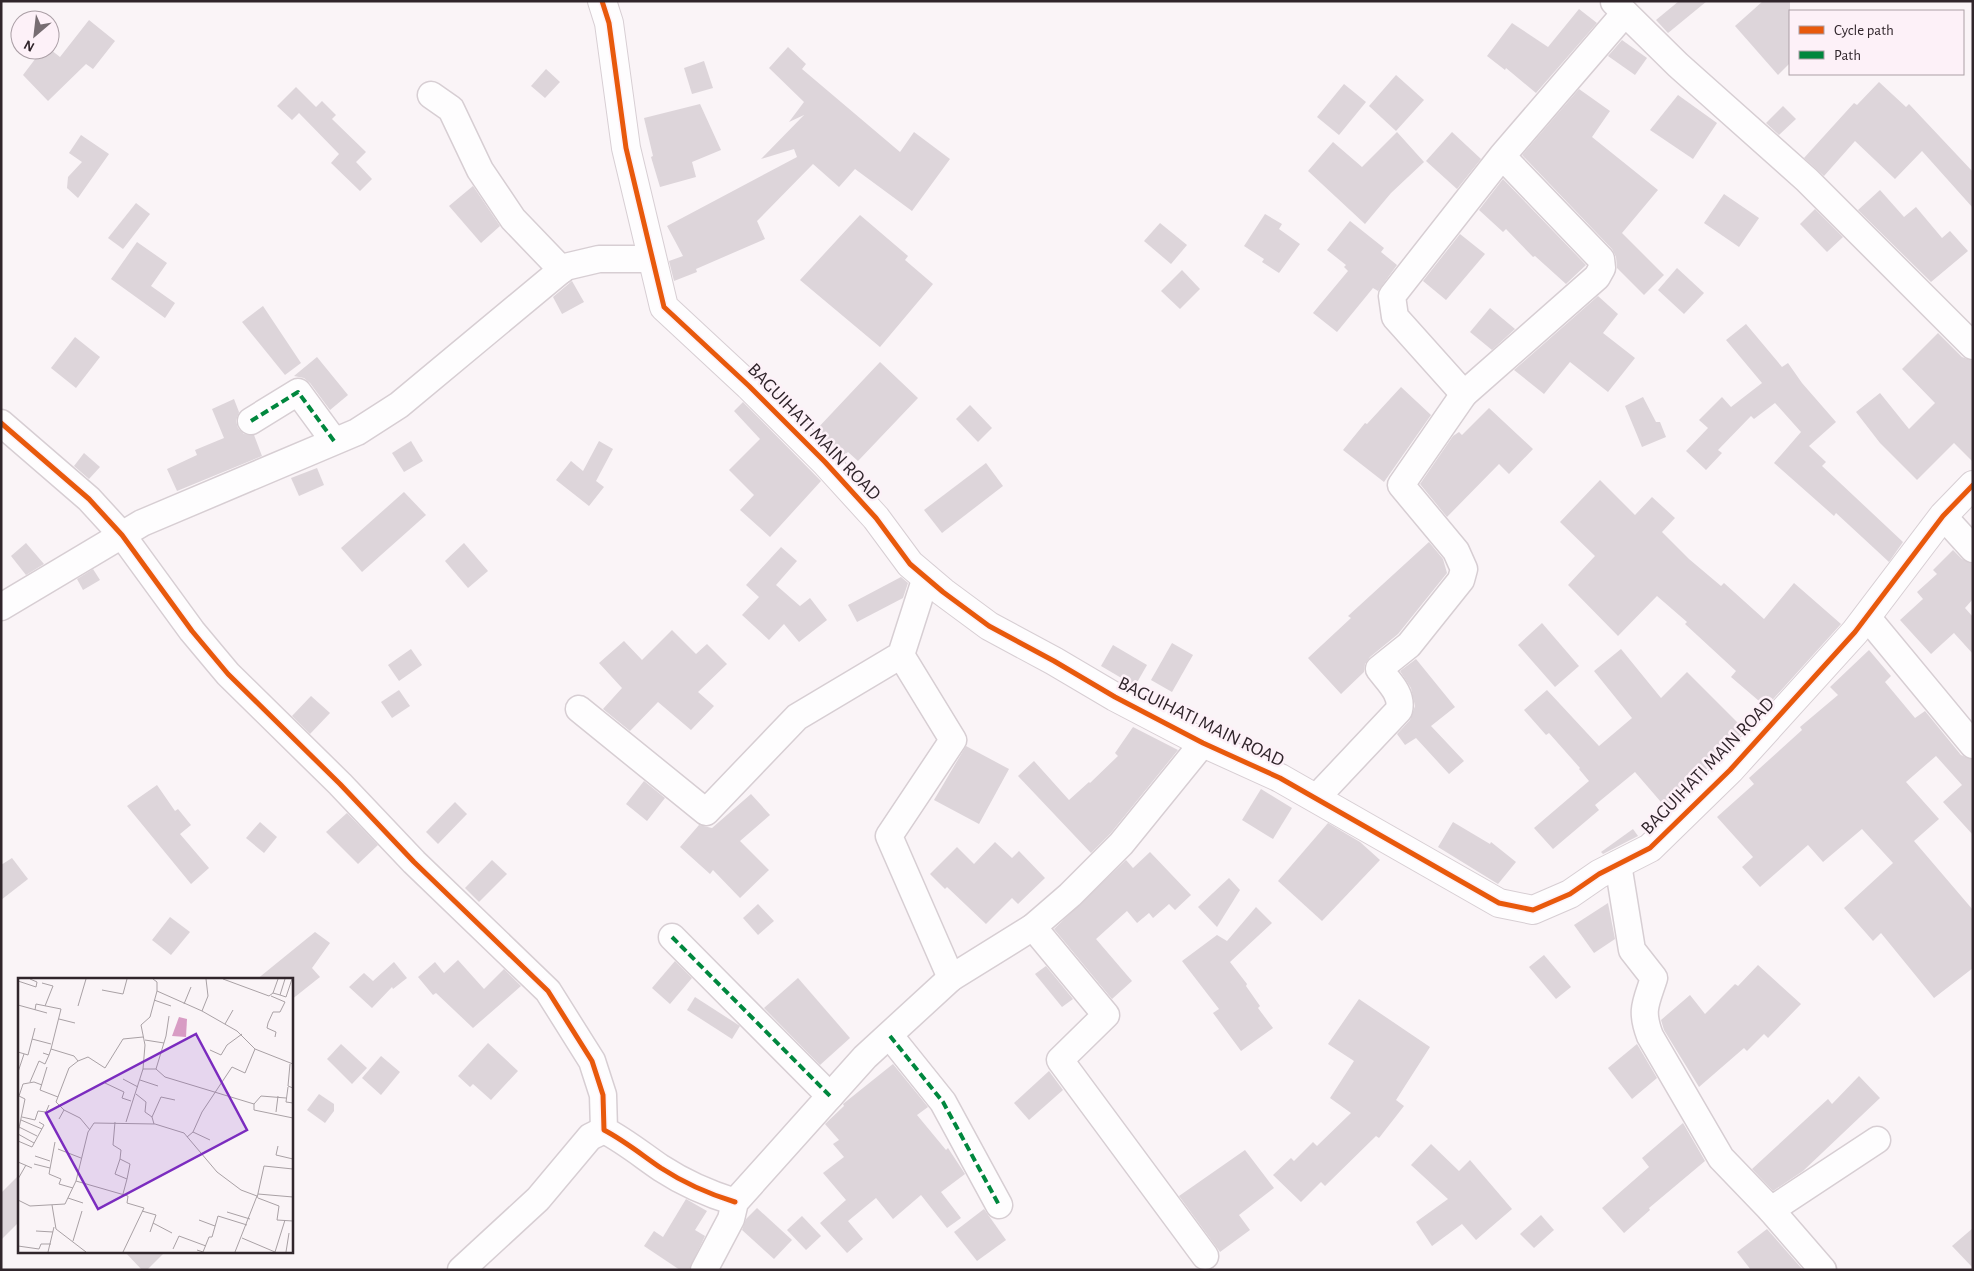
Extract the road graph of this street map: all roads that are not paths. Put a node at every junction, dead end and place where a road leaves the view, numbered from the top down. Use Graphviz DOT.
graph roads {
  1 [pos="602,1"];
  2 [pos="1619,7"];
  3 [pos="431,95"];
  4 [pos="1502,156"];
  5 [pos="651,259"];
  6 [pos="562,270"];
  7 [pos="1973,346"];
  8 [pos="1464,394"];
  9 [pos="251,421"];
  10 [pos="1,423"];
  11 [pos="334,441"];
  12 [pos="1973,485"];
  13 [pos="1943,516"];
  14 [pos="122,535"];
  15 [pos="1973,548"];
  16 [pos="926,577"];
  17 [pos="1,607"];
  18 [pos="1867,617"];
  19 [pos="901,656"];
  20 [pos="579,709"];
  21 [pos="1203,743"];
  22 [pos="1973,745"];
  23 [pos="1316,798"];
  24 [pos="1618,864"];
  25 [pos="1033,927"];
  26 [pos="672,937"];
  27 [pos="951,978"];
  28 [pos="890,1036"];
  29 [pos="830,1096"];
  30 [pos="604,1130"];
  31 [pos="1877,1140"];
  32 [pos="735,1202"];
  33 [pos="999,1205"];
  34 [pos="1771,1210"];
  35 [pos="1205,1256"];
  36 [pos="461,1270"];
  37 [pos="704,1270"];
  38 [pos="1823,1270"];
  1 -- 5 [label="street, BAGUIHATI MAIN ROAD"];
  2 -- 4 [label="street"];
  2 -- 7 [label="street"];
  3 -- 6 [label="street"];
  4 -- 8 [label="street"];
  4 -- 8 [label="street"];
  5 -- 6 [label="street"];
  5 -- 16 [label="street, BAGUIHATI MAIN ROAD"];
  6 -- 11 [label="street"];
  8 -- 23 [label="street"];
  9 -- 11 [label="street"];
  10 -- 14 [label="street"];
  11 -- 14 [label="street"];
  12 -- 13 [label="street, BAGUIHATI MAIN ROAD"];
  13 -- 15 [label="street"];
  13 -- 18 [label="street, BAGUIHATI MAIN ROAD"];
  14 -- 17 [label="street"];
  14 -- 30 [label="street"];
  16 -- 19 [label="street"];
  16 -- 21 [label="street, BAGUIHATI MAIN ROAD"];
  18 -- 22 [label="street"];
  18 -- 24 [label="street, BAGUIHATI MAIN ROAD"];
  19 -- 20 [label="street"];
  19 -- 27 [label="street"];
  21 -- 23 [label="street, BAGUIHATI MAIN ROAD"];
  21 -- 25 [label="street"];
  23 -- 24 [label="street, BAGUIHATI MAIN ROAD"];
  24 -- 34 [label="street"];
  25 -- 27 [label="street"];
  25 -- 35 [label="street"];
  26 -- 29 [label="street"];
  27 -- 28 [label="street"];
  28 -- 29 [label="street"];
  28 -- 33 [label="street"];
  29 -- 32 [label="street"];
  30 -- 32 [label="street"];
  30 -- 36 [label="street"];
  31 -- 34 [label="street"];
  32 -- 37 [label="street"];
  34 -- 38 [label="street"];
}
